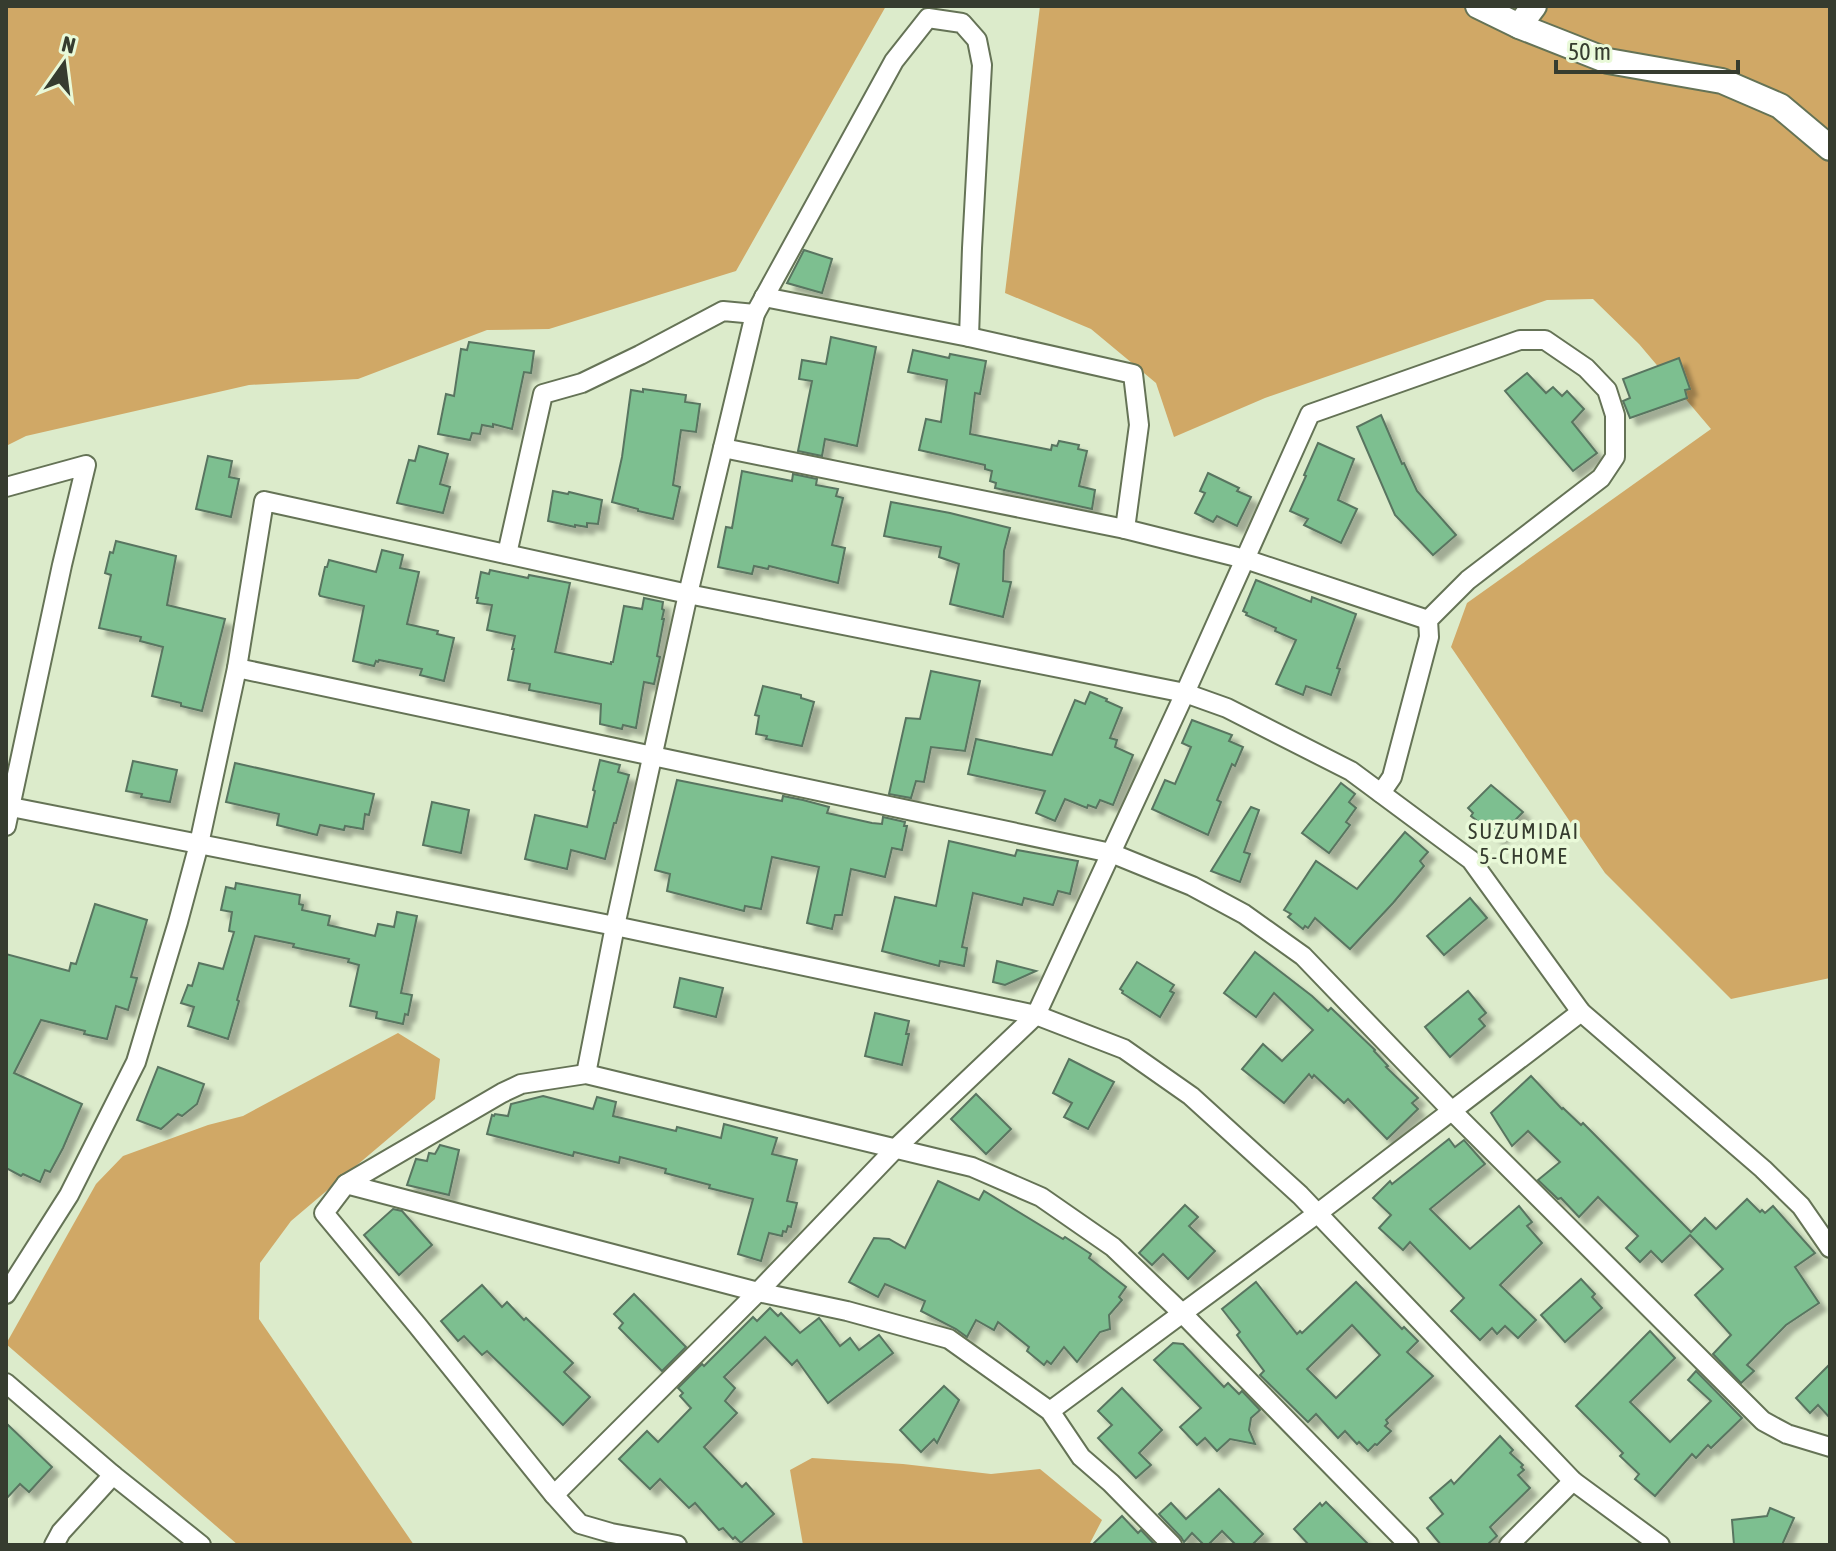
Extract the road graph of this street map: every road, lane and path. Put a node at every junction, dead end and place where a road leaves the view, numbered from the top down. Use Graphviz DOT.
graph roads {
  1 [pos="1478,6"];
  2 [pos="1534,6"];
  3 [pos="1519,26"];
  4 [pos="1830,148"];
  5 [pos="760,306"];
  6 [pos="969,337"];
  7 [pos="723,448"];
  8 [pos="6,487"];
  9 [pos="1125,529"];
  10 [pos="507,554"];
  11 [pos="1245,559"];
  12 [pos="688,594"];
  13 [pos="1428,620"];
  14 [pos="237,668"];
  15 [pos="1185,693"];
  16 [pos="652,756"];
  17 [pos="1381,793"];
  18 [pos="9,807"];
  19 [pos="6,826"];
  20 [pos="199,844"];
  21 [pos="1111,853"];
  22 [pos="615,926"];
  23 [pos="1581,1012"];
  24 [pos="1036,1015"];
  25 [pos="586,1074"];
  26 [pos="1452,1111"];
  27 [pos="896,1148"];
  28 [pos="346,1184"];
  29 [pos="1318,1213"];
  30 [pos="1830,1248"];
  31 [pos="758,1292"];
  32 [pos="6,1294"];
  33 [pos="1183,1314"];
  34 [pos="6,1383"];
  35 [pos="1050,1411"];
  36 [pos="1830,1447"];
  37 [pos="113,1475"];
  38 [pos="1573,1481"];
  39 [pos="554,1495"];
  40 [pos="54,1545"];
  41 [pos="201,1545"];
  42 [pos="677,1545"];
  43 [pos="1172,1545"];
  44 [pos="1409,1545"];
  45 [pos="1509,1545"];
  46 [pos="1660,1545"];
  1 -- 3 [label="street"];
  2 -- 3 [label="street"];
  3 -- 4 [label="street"];
  5 -- 6 [label="street"];
  5 -- 6 [label="street"];
  5 -- 7 [label="street"];
  5 -- 10 [label="street"];
  6 -- 9 [label="street"];
  7 -- 9 [label="street"];
  7 -- 12 [label="street"];
  8 -- 18 [label="street"];
  9 -- 11 [label="street"];
  10 -- 12 [label="street"];
  10 -- 14 [label="street"];
  11 -- 13 [label="street"];
  11 -- 13 [label="street"];
  11 -- 15 [label="street"];
  12 -- 15 [label="street"];
  12 -- 16 [label="street"];
  13 -- 17 [label="street"];
  14 -- 16 [label="street"];
  14 -- 20 [label="street"];
  15 -- 17 [label="street"];
  15 -- 21 [label="street"];
  16 -- 21 [label="street"];
  16 -- 22 [label="street"];
  17 -- 23 [label="street"];
  18 -- 19 [label="street"];
  18 -- 20 [label="street"];
  20 -- 22 [label="street"];
  20 -- 32 [label="street"];
  21 -- 24 [label="street"];
  21 -- 26 [label="street"];
  22 -- 24 [label="street"];
  22 -- 25 [label="street"];
  23 -- 26 [label="street"];
  23 -- 30 [label="street"];
  24 -- 27 [label="street"];
  24 -- 29 [label="street"];
  25 -- 27 [label="street"];
  25 -- 28 [label="street"];
  26 -- 29 [label="street"];
  26 -- 36 [label="street"];
  27 -- 31 [label="street"];
  27 -- 33 [label="street"];
  28 -- 31 [label="street"];
  28 -- 39 [label="street"];
  29 -- 33 [label="street"];
  29 -- 38 [label="street"];
  31 -- 35 [label="street"];
  31 -- 39 [label="street"];
  33 -- 35 [label="street"];
  33 -- 44 [label="street"];
  34 -- 37 [label="street"];
  35 -- 43 [label="street"];
  37 -- 40 [label="street"];
  37 -- 41 [label="street"];
  38 -- 45 [label="street"];
  38 -- 46 [label="street"];
  39 -- 42 [label="street"];
}
